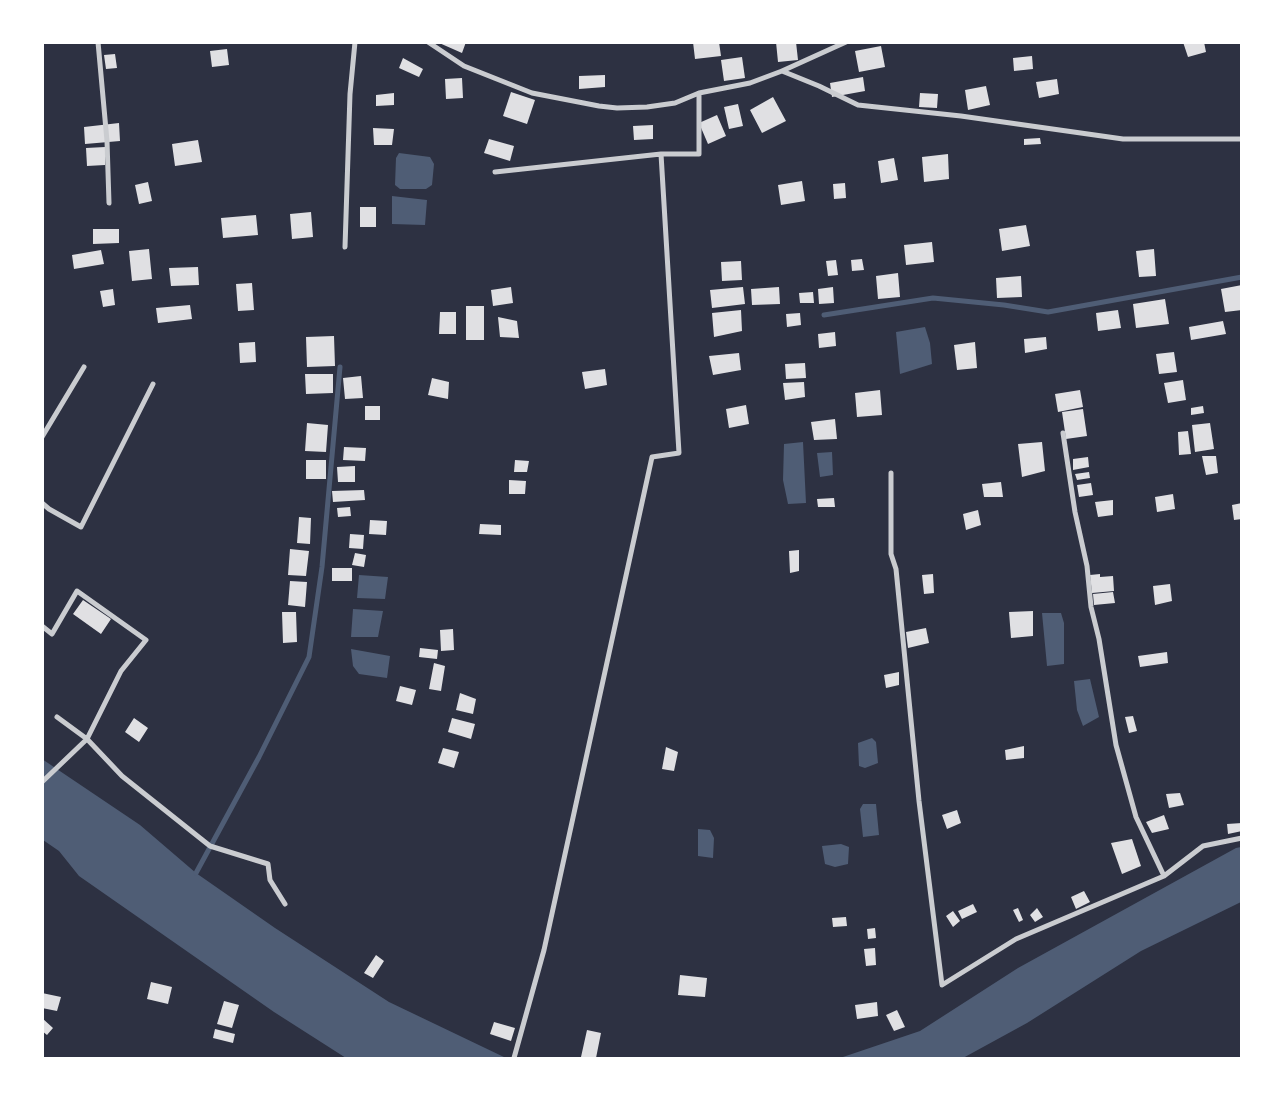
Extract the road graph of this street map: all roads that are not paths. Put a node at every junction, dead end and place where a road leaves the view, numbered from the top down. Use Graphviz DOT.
graph roads {
  1 [pos="98,42"];
  2 [pos="355,42"];
  3 [pos="428,42"];
  4 [pos="846,42"];
  5 [pos="782,71"];
  6 [pos="699,93"];
  7 [pos="1242,139"];
  8 [pos="661,154"];
  9 [pos="495,172"];
  10 [pos="109,203"];
  11 [pos="345,247"];
  12 [pos="84,367"];
  13 [pos="153,384"];
  14 [pos="1064,433"];
  15 [pos="42,437"];
  16 [pos="891,474"];
  17 [pos="42,503"];
  18 [pos="42,626"];
  19 [pos="57,717"];
  20 [pos="87,740"];
  21 [pos="42,782"];
  22 [pos="1242,838"];
  23 [pos="1164,876"];
  24 [pos="285,904"];
  25 [pos="514,1056"];
  1 -- 10 [label="street"];
  2 -- 11 [label="street"];
  3 -- 6 [label="street"];
  4 -- 5 [label="street"];
  5 -- 6 [label="street"];
  5 -- 7 [label="street"];
  6 -- 8 [label="street"];
  8 -- 9 [label="street"];
  8 -- 25 [label="street"];
  12 -- 15 [label="street"];
  13 -- 17 [label="street"];
  14 -- 23 [label="street"];
  16 -- 23 [label="street"];
  18 -- 20 [label="street"];
  19 -- 20 [label="street"];
  20 -- 21 [label="street"];
  20 -- 24 [label="street"];
  22 -- 23 [label="street"];
}
